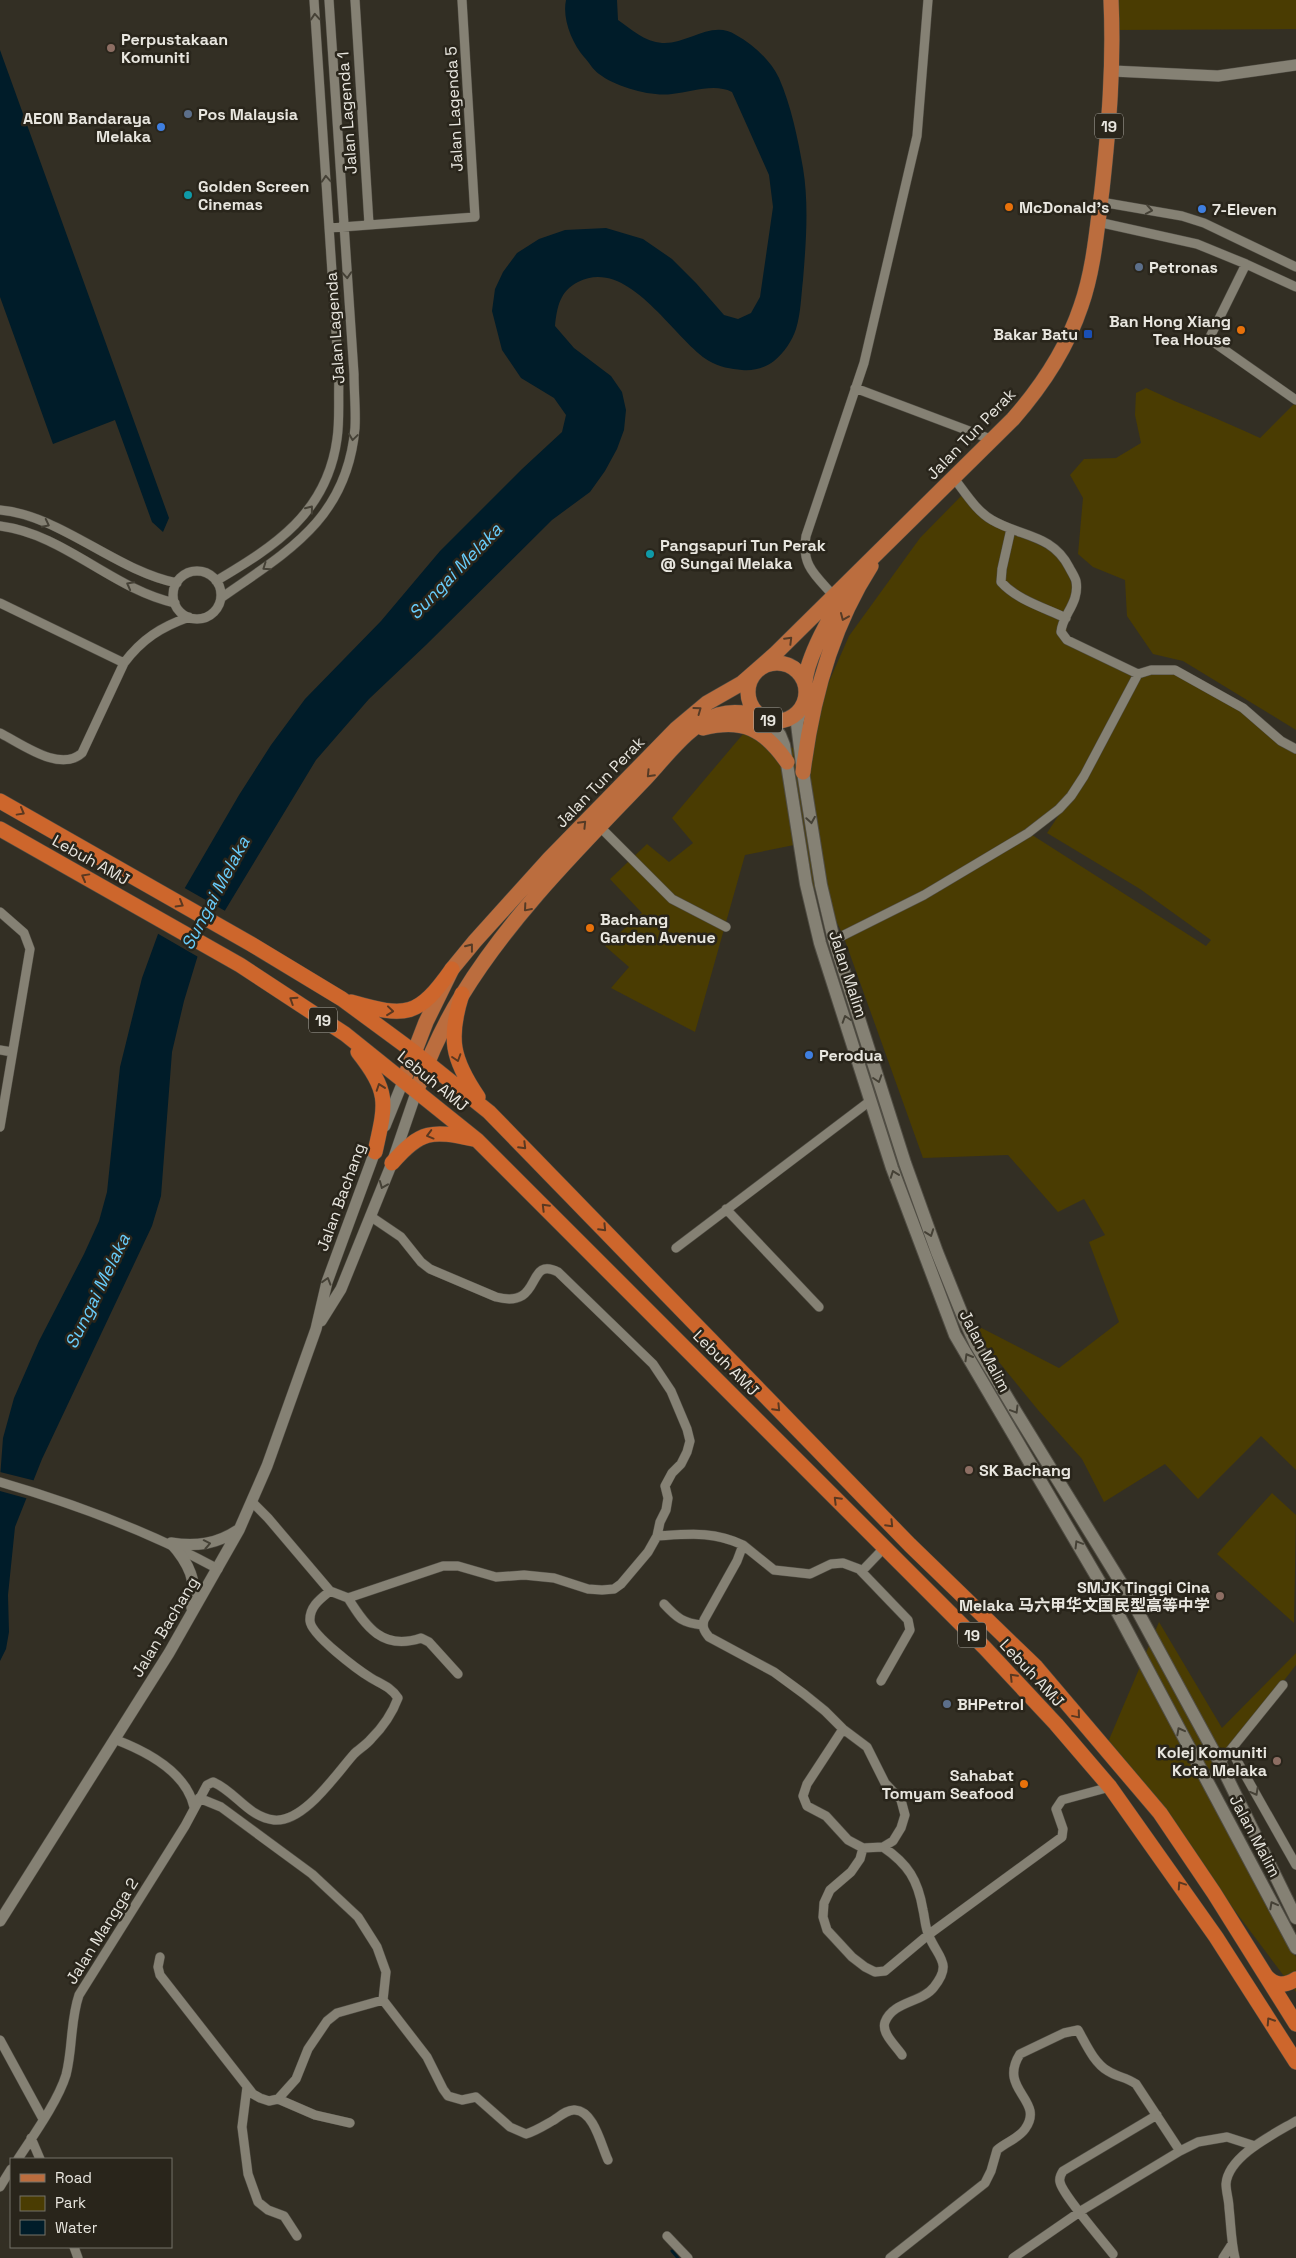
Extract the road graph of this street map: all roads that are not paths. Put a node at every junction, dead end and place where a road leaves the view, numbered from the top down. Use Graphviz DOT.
graph roads {
  1 [pos="314,0"];
  2 [pos="329,0"];
  3 [pos="355,0"];
  4 [pos="462,0"];
  5 [pos="928,0"];
  6 [pos="1111,0"];
  7 [pos="1296,65"];
  8 [pos="1113,71"];
  9 [pos="1100,202"];
  10 [pos="1098,222"];
  11 [pos="369,224"];
  12 [pos="343,226"];
  13 [pos="329,228"];
  14 [pos="1246,264"];
  15 [pos="1296,267"];
  16 [pos="1296,287"];
  17 [pos="854,388"];
  18 [pos="1296,400"];
  19 [pos="992,440"];
  20 [pos="953,478"];
  21 [pos="0,510"];
  22 [pos="0,526"];
  23 [pos="1011,528"];
  24 [pos="885,544"];
  25 [pos="855,574"];
  26 [pos="216,581"];
  27 [pos="177,583"];
  28 [pos="833,595"];
  29 [pos="221,598"];
  30 [pos="0,603"];
  31 [pos="175,603"];
  32 [pos="189,617"];
  33 [pos="1066,618"];
  34 [pos="124,663"];
  35 [pos="754,673"];
  36 [pos="1138,674"];
  37 [pos="805,683"];
  38 [pos="801,709"];
  39 [pos="765,719"];
  40 [pos="0,733"];
  41 [pos="684,738"];
  42 [pos="1296,749"];
  43 [pos="787,762"];
  44 [pos="803,772"];
  45 [pos="0,801"];
  46 [pos="600,826"];
  47 [pos="0,829"];
  48 [pos="0,912"];
  49 [pos="726,927"];
  50 [pos="834,940"];
  51 [pos="452,969"];
  52 [pos="462,994"];
  53 [pos="342,1000"];
  54 [pos="345,1034"];
  55 [pos="0,1050"];
  56 [pos="12,1052"];
  57 [pos="414,1052"];
  58 [pos="427,1063"];
  59 [pos="404,1079"];
  60 [pos="417,1090"];
  61 [pos="870,1100"];
  62 [pos="489,1112"];
  63 [pos="0,1127"];
  64 [pos="477,1140"];
  65 [pos="375,1152"];
  66 [pos="392,1163"];
  67 [pos="726,1209"];
  68 [pos="370,1216"];
  69 [pos="676,1248"];
  70 [pos="819,1307"];
  71 [pos="316,1328"];
  72 [pos="0,1482"];
  73 [pos="252,1502"];
  74 [pos="239,1530"];
  75 [pos="657,1536"];
  76 [pos="171,1543"];
  77 [pos="743,1545"];
  78 [pos="884,1548"];
  79 [pos="218,1569"];
  80 [pos="862,1571"];
  81 [pos="330,1591"];
  82 [pos="348,1598"];
  83 [pos="664,1604"];
  84 [pos="190,1617"];
  85 [pos="702,1625"];
  86 [pos="458,1674"];
  87 [pos="881,1681"];
  88 [pos="1283,1685"];
  89 [pos="842,1729"];
  90 [pos="114,1739"];
  91 [pos="1231,1750"];
  92 [pos="1220,1763"];
  93 [pos="1110,1787"];
  94 [pos="199,1798"];
  95 [pos="194,1807"];
  96 [pos="883,1847"];
  97 [pos="863,1848"];
  98 [pos="1296,1865"];
  99 [pos="1292,1896"];
  100 [pos="1296,1918"];
  101 [pos="0,1921"];
  102 [pos="928,1935"];
  103 [pos="1296,1948"];
  104 [pos="160,1957"];
  105 [pos="1264,1973"];
  106 [pos="1296,1979"];
  107 [pos="383,2000"];
  108 [pos="1296,2024"];
  109 [pos="0,2040"];
  110 [pos="902,2055"];
  111 [pos="1296,2062"];
  112 [pos="247,2087"];
  113 [pos="278,2099"];
  114 [pos="1157,2114"];
  115 [pos="42,2119"];
  116 [pos="1296,2121"];
  117 [pos="350,2123"];
  118 [pos="31,2138"];
  119 [pos="1255,2146"];
  120 [pos="1180,2151"];
  121 [pos="19,2158"];
  122 [pos="40,2158"];
  123 [pos="608,2160"];
  124 [pos="10,2172"];
  125 [pos="0,2187"];
  126 [pos="1080,2212"];
  127 [pos="297,2236"];
  128 [pos="667,2236"];
  129 [pos="1232,2244"];
  130 [pos="1113,2254"];
  131 [pos="688,2258"];
  132 [pos="890,2258"];
  133 [pos="1013,2258"];
  134 [pos="1223,2258"];
  135 [pos="1235,2258"];
  13 -- 1 [label="street, Jalan Lagenda, one-way"];
  2 -- 12 [label="street, Jalan Lagenda"];
  3 -- 11 [label="street, Jalan Lagenda 1"];
  4 -- 11 [label="street, Jalan Lagenda 5"];
  5 -- 17 [label="street"];
  6 -- 8 [label="main road, Jalan Tun Perak / 19"];
  7 -- 8 [label="street"];
  8 -- 9 [label="main road, Jalan Tun Perak / 19"];
  9 -- 10 [label="main road, Jalan Tun Perak / 19"];
  9 -- 15 [label="street, one-way"];
  10 -- 14 [label="street"];
  10 -- 19 [label="main road, Jalan Tun Perak / 19"];
  11 -- 12 [label="street"];
  12 -- 13 [label="street"];
  12 -- 29 [label="street, Jalan Lagenda, one-way"];
  26 -- 13 [label="street, Jalan Lagenda, one-way"];
  14 -- 16 [label="street"];
  14 -- 18 [label="street"];
  17 -- 19 [label="street"];
  17 -- 28 [label="street"];
  19 -- 20 [label="main road, Jalan Tun Perak / 19"];
  20 -- 23 [label="street"];
  20 -- 24 [label="main road, Jalan Tun Perak / 19"];
  21 -- 27 [label="street, one-way"];
  31 -- 22 [label="street, one-way"];
  23 -- 33 [label="street"];
  23 -- 33 [label="street"];
  24 -- 25 [label="main road, Jalan Tun Perak / 19"];
  24 -- 44 [label="main road, one-way"];
  25 -- 28 [label="main road, Jalan Tun Perak / 19"];
  25 -- 37 [label="main road, Jalan Tun Perak / 19"];
  26 -- 27 [label="street"];
  26 -- 29 [label="street"];
  27 -- 31 [label="street"];
  35 -- 28 [label="main road, Jalan Tun Perak / 19, one-way"];
  29 -- 32 [label="street"];
  30 -- 34 [label="street"];
  31 -- 32 [label="street"];
  32 -- 34 [label="street"];
  33 -- 36 [label="street"];
  34 -- 40 [label="street"];
  35 -- 37 [label="main road"];
  35 -- 39 [label="main road, 19"];
  51 -- 35 [label="main road, Jalan Tun Perak, one-way"];
  36 -- 42 [label="street"];
  36 -- 50 [label="street"];
  37 -- 38 [label="main road, 19"];
  38 -- 39 [label="main road, 19"];
  38 -- 44 [label="main road, Jalan Malim / 19"];
  39 -- 41 [label="main road, Jalan Tun Perak"];
  39 -- 43 [label="main road, Jalan Malim / 19"];
  41 -- 43 [label="main road"];
  41 -- 46 [label="main road, Jalan Tun Perak, one-way"];
  61 -- 43 [label="main road, Jalan Malim / 19, one-way"];
  44 -- 50 [label="main road, Jalan Malim / 19, one-way"];
  45 -- 53 [label="highway, Lebuh AMJ / 19, one-way"];
  46 -- 49 [label="street"];
  46 -- 52 [label="main road, Jalan Tun Perak, one-way"];
  54 -- 47 [label="highway, Lebuh AMJ / 19, one-way"];
  48 -- 56 [label="street"];
  50 -- 92 [label="main road, Jalan Malim / 19, one-way"];
  53 -- 51 [label="highway, one-way"];
  51 -- 57 [label="main road, Jalan Tun Perak"];
  52 -- 58 [label="main road, Jalan Tun Perak"];
  52 -- 62 [label="highway, one-way"];
  53 -- 57 [label="highway, Lebuh AMJ / 19"];
  54 -- 59 [label="highway, Lebuh AMJ / 19"];
  65 -- 54 [label="highway, one-way"];
  55 -- 56 [label="street"];
  56 -- 63 [label="street"];
  57 -- 58 [label="highway, Lebuh AMJ / 19"];
  57 -- 59 [label="main road, Jalan Tun Perak"];
  58 -- 60 [label="main road, Jalan Tun Perak"];
  58 -- 62 [label="highway, Lebuh AMJ / 19"];
  59 -- 60 [label="highway, Lebuh AMJ / 19"];
  59 -- 65 [label="street, Jalan Bachang"];
  60 -- 64 [label="highway, Lebuh AMJ / 19"];
  60 -- 66 [label="street, Jalan Bachang"];
  61 -- 67 [label="street"];
  103 -- 61 [label="main road, Jalan Malim / 19, one-way"];
  62 -- 105 [label="highway, Lebuh AMJ / 19, one-way"];
  64 -- 66 [label="highway, one-way"];
  78 -- 64 [label="highway, Lebuh AMJ / 19, one-way"];
  71 -- 65 [label="street, Jalan Bachang, one-way"];
  66 -- 68 [label="street, Jalan Bachang, one-way"];
  67 -- 69 [label="street"];
  67 -- 70 [label="street"];
  68 -- 71 [label="street, Jalan Bachang"];
  68 -- 75 [label="street"];
  71 -- 73 [label="street, Jalan Bachang"];
  72 -- 76 [label="street"];
  73 -- 74 [label="street, Jalan Bachang"];
  73 -- 81 [label="street"];
  76 -- 74 [label="street, one-way"];
  74 -- 79 [label="street, Jalan Bachang"];
  75 -- 77 [label="street"];
  75 -- 82 [label="street"];
  76 -- 79 [label="street"];
  76 -- 84 [label="street"];
  77 -- 80 [label="street"];
  77 -- 85 [label="street"];
  78 -- 80 [label="street"];
  93 -- 78 [label="highway, Lebuh AMJ / 19, one-way"];
  79 -- 84 [label="street, Jalan Bachang"];
  80 -- 87 [label="street"];
  81 -- 82 [label="street"];
  81 -- 94 [label="street, Jalan Mangga 2"];
  82 -- 86 [label="street"];
  83 -- 85 [label="street"];
  84 -- 90 [label="street, Jalan Bachang"];
  85 -- 89 [label="street"];
  88 -- 91 [label="street"];
  89 -- 96 [label="street"];
  89 -- 97 [label="street"];
  90 -- 95 [label="street"];
  90 -- 101 [label="street, Jalan Bachang"];
  91 -- 92 [label="street"];
  91 -- 98 [label="street, one-way"];
  92 -- 99 [label="main road, Jalan Malim / 19"];
  93 -- 102 [label="street"];
  111 -- 93 [label="highway, Lebuh AMJ / 19, one-way"];
  94 -- 95 [label="street, Jalan Mangga 2"];
  94 -- 107 [label="street"];
  95 -- 115 [label="street, Jalan Mangga 2"];
  96 -- 97 [label="street"];
  96 -- 102 [label="street"];
  97 -- 102 [label="street"];
  99 -- 100 [label="main road, Jalan Malim / 19"];
  102 -- 110 [label="street"];
  104 -- 112 [label="street"];
  105 -- 106 [label="highway"];
  105 -- 108 [label="highway, Lebuh AMJ / 19"];
  107 -- 113 [label="street"];
  107 -- 123 [label="street"];
  109 -- 115 [label="street"];
  112 -- 113 [label="street"];
  112 -- 127 [label="street"];
  113 -- 117 [label="street"];
  114 -- 120 [label="street"];
  114 -- 126 [label="street"];
  114 -- 132 [label="street"];
  115 -- 118 [label="street, Jalan Mangga 2"];
  116 -- 119 [label="street"];
  118 -- 121 [label="street, Jalan Mangga 2"];
  118 -- 122 [label="street"];
  119 -- 120 [label="street"];
  119 -- 129 [label="street"];
  120 -- 126 [label="street"];
  124 -- 125 [label="street"];
  126 -- 130 [label="street"];
  126 -- 133 [label="street"];
  128 -- 131 [label="street"];
  129 -- 134 [label="street"];
  129 -- 135 [label="street"];
}
